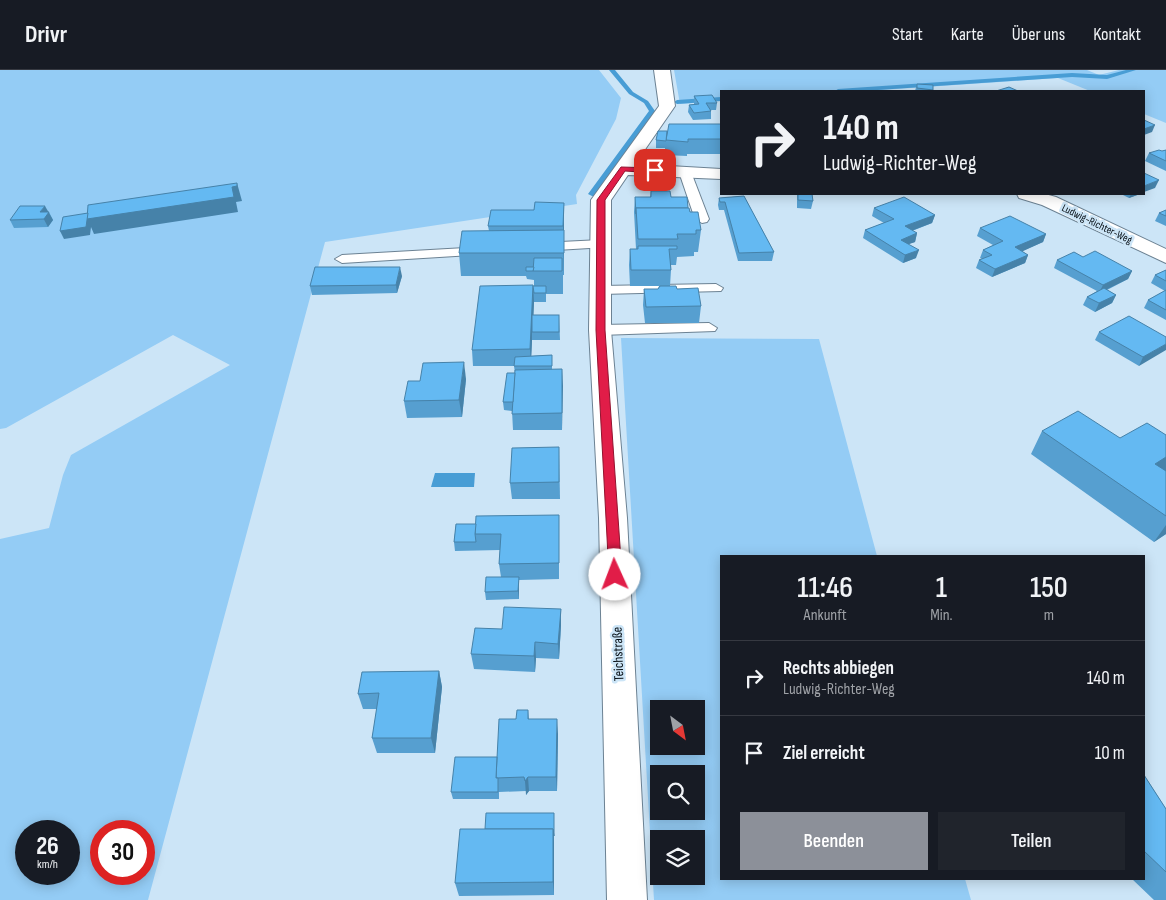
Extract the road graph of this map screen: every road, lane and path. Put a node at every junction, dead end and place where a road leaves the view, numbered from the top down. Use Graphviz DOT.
graph roads {
  1 [pos="662,70"];
  2 [pos="623,169"];
  3 [pos="685,172"];
  4 [pos="720,174"];
  5 [pos="1029,195"];
  6 [pos="702,219"];
  7 [pos="601,244"];
  8 [pos="522,248"];
  9 [pos="502,250"];
  10 [pos="1166,257"];
  11 [pos="342,259"];
  12 [pos="716,288"];
  13 [pos="600,290"];
  14 [pos="709,328"];
  15 [pos="600,330"];
  16 [pos="627,900"];
  1 -- 2 [label="street, Teichstraße"];
  2 -- 3 [label="street"];
  2 -- 7 [label="street, Teichstraße"];
  3 -- 4 [label="street"];
  3 -- 6 [label="lane"];
  5 -- 10 [label="street, Ludwig-Richter-Weg"];
  7 -- 8 [label="lane"];
  7 -- 13 [label="street, Teichstraße"];
  9 -- 11 [label="lane"];
  12 -- 13 [label="lane"];
  13 -- 15 [label="street, Teichstraße"];
  14 -- 15 [label="lane"];
  15 -- 16 [label="street, Teichstraße"];
}
